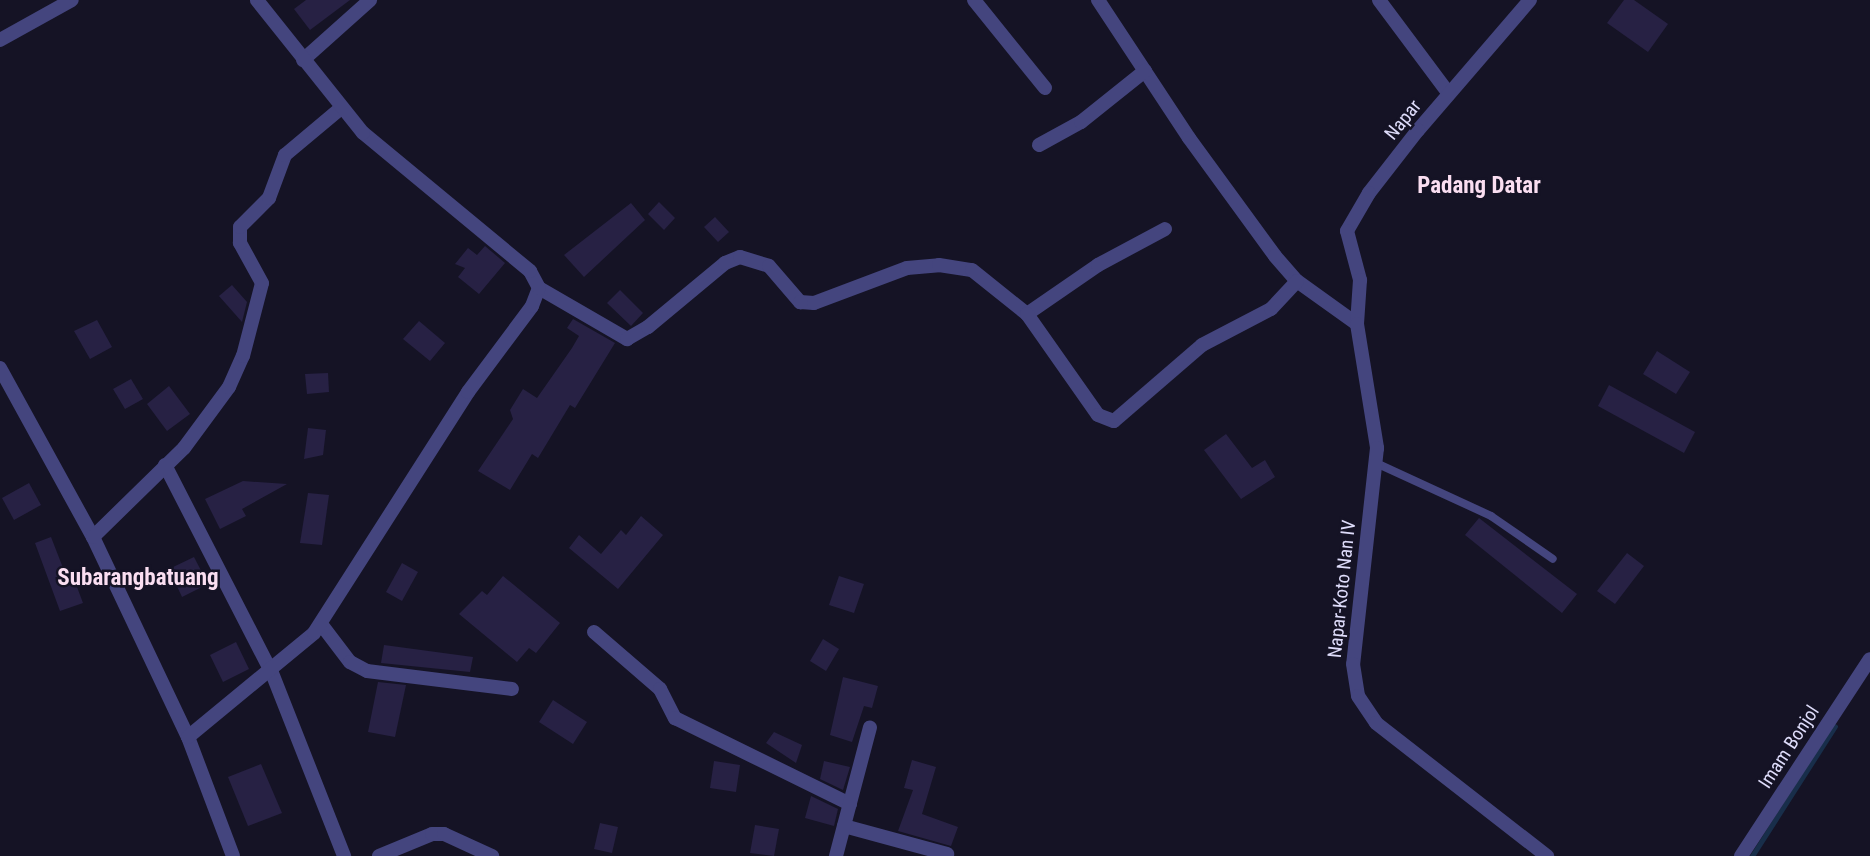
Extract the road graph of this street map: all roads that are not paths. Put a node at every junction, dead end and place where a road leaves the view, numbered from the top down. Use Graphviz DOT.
graph roads {
  1 [pos="72,0"];
  2 [pos="257,0"];
  3 [pos="370,0"];
  4 [pos="974,0"];
  5 [pos="1098,0"];
  6 [pos="1379,0"];
  7 [pos="1530,0"];
  8 [pos="0,40"];
  9 [pos="303,60"];
  10 [pos="1145,71"];
  11 [pos="1045,88"];
  12 [pos="1449,93"];
  13 [pos="341,108"];
  14 [pos="1039,145"];
  15 [pos="1165,229"];
  16 [pos="1297,281"];
  17 [pos="1360,281"];
  18 [pos="539,288"];
  19 [pos="1027,314"];
  20 [pos="1357,324"];
  21 [pos="0,368"];
  22 [pos="1376,463"];
  23 [pos="165,465"];
  24 [pos="93,537"];
  25 [pos="1553,559"];
  26 [pos="321,624"];
  27 [pos="594,632"];
  28 [pos="1870,659"];
  29 [pos="272,673"];
  30 [pos="512,688"];
  31 [pos="870,727"];
  32 [pos="188,737"];
  33 [pos="850,804"];
  34 [pos="844,826"];
  35 [pos="947,854"];
  36 [pos="233,856"];
  37 [pos="344,856"];
  38 [pos="379,856"];
  39 [pos="492,856"];
  40 [pos="836,856"];
  41 [pos="1547,856"];
  42 [pos="1741,856"];
  1 -- 8 [label="street"];
  2 -- 9 [label="street"];
  3 -- 9 [label="street"];
  4 -- 11 [label="street"];
  5 -- 10 [label="street"];
  6 -- 12 [label="street"];
  7 -- 12 [label="street, Napar"];
  9 -- 13 [label="street"];
  10 -- 14 [label="street"];
  10 -- 16 [label="street"];
  12 -- 17 [label="street, Napar"];
  13 -- 18 [label="street"];
  13 -- 23 [label="street"];
  15 -- 19 [label="street"];
  16 -- 19 [label="street"];
  16 -- 20 [label="street"];
  17 -- 20 [label="street, Napar-Koto Nan IV"];
  18 -- 19 [label="street"];
  18 -- 26 [label="street"];
  20 -- 22 [label="street, Napar-Koto Nan IV"];
  21 -- 24 [label="street"];
  22 -- 25 [label="lane"];
  22 -- 41 [label="street, Napar-Koto Nan IV"];
  23 -- 24 [label="street"];
  23 -- 29 [label="street"];
  24 -- 32 [label="street"];
  26 -- 29 [label="street"];
  26 -- 30 [label="street"];
  27 -- 33 [label="street"];
  28 -- 42 [label="street, Imam Bonjol"];
  29 -- 32 [label="street"];
  29 -- 37 [label="street"];
  31 -- 33 [label="street"];
  32 -- 36 [label="street"];
  33 -- 34 [label="street"];
  34 -- 35 [label="street"];
  34 -- 40 [label="street"];
  38 -- 39 [label="street"];
}
